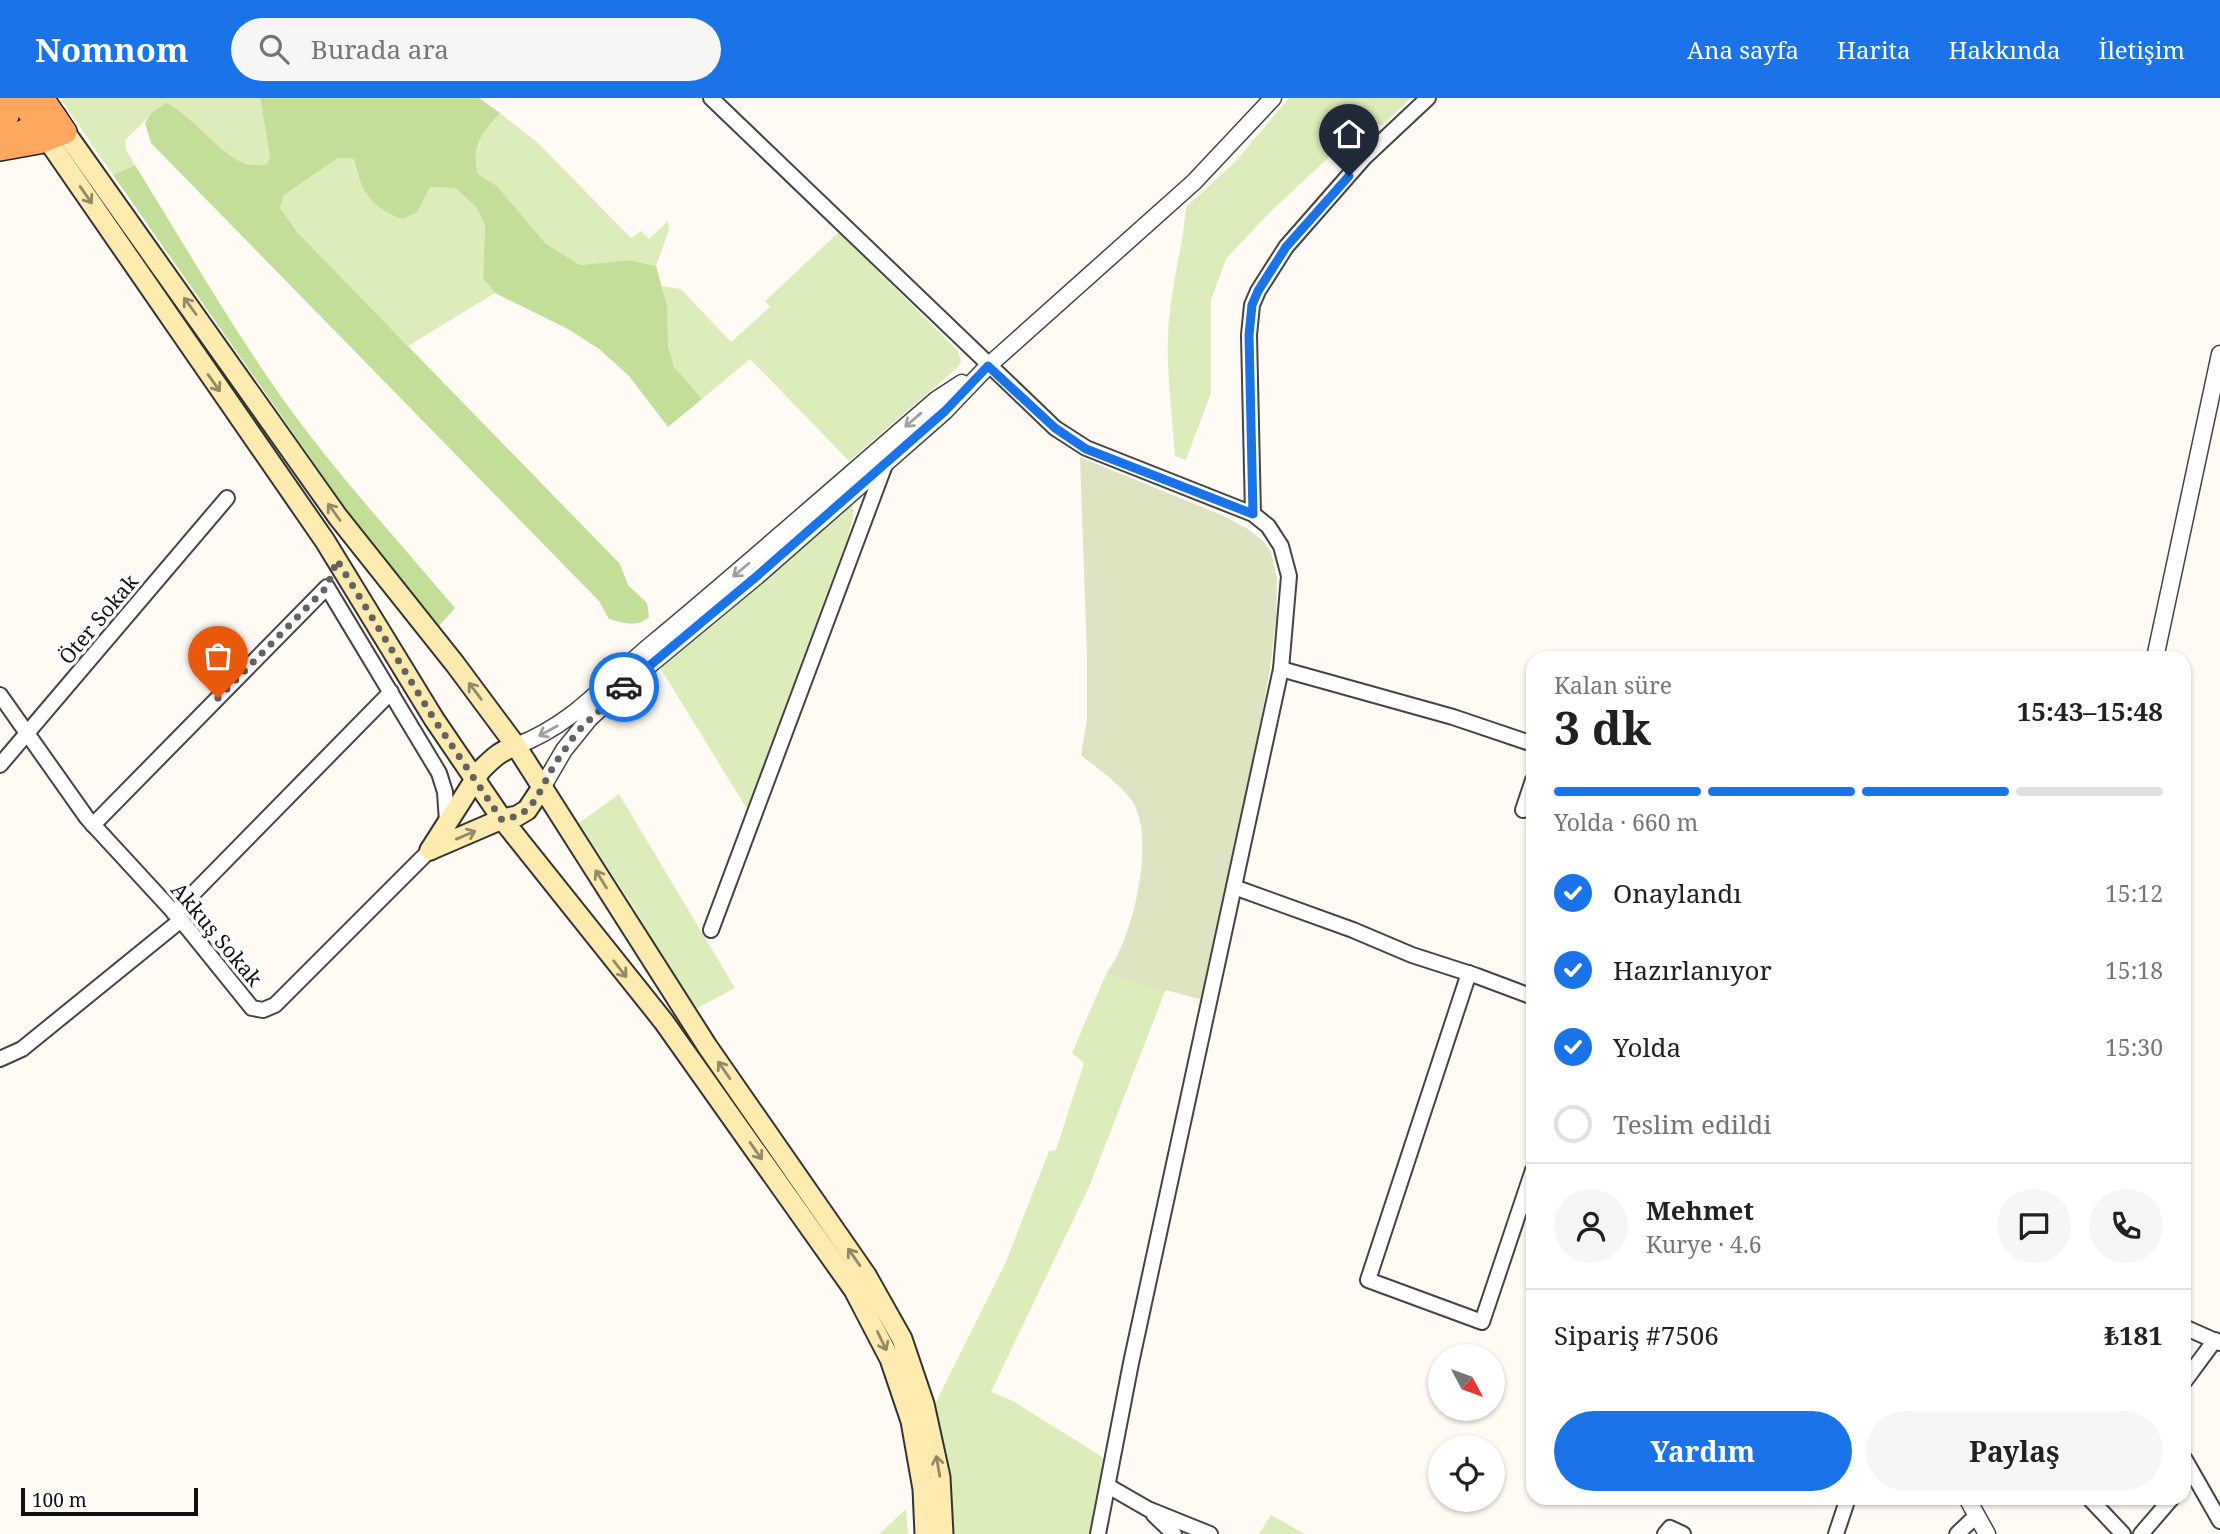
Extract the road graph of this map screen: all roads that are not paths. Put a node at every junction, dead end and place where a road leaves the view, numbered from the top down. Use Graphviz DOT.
graph roads {
  1 [pos="11,98"];
  2 [pos="20,98"];
  3 [pos="711,98"];
  4 [pos="1273,98"];
  5 [pos="1428,98"];
  6 [pos="49,122"];
  7 [pos="0,131"];
  8 [pos="0,143"];
  9 [pos="0,149"];
  10 [pos="2220,354"];
  11 [pos="988,366"];
  12 [pos="886,462"];
  13 [pos="227,498"];
  14 [pos="1253,514"];
  15 [pos="337,560"];
  16 [pos="327,587"];
  17 [pos="2156,651"];
  18 [pos="1281,669"];
  19 [pos="391,692"];
  20 [pos="0,695"];
  21 [pos="28,733"];
  22 [pos="1526,742"];
  23 [pos="516,746"];
  24 [pos="0,765"];
  25 [pos="475,780"];
  26 [pos="543,786"];
  27 [pos="1526,801"];
  28 [pos="1523,810"];
  29 [pos="502,820"];
  30 [pos="447,822"];
  31 [pos="93,825"];
  32 [pos="430,850"];
  33 [pos="1234,887"];
  34 [pos="178,917"];
  35 [pos="711,930"];
  36 [pos="1468,973"];
  37 [pos="1526,994"];
  38 [pos="0,1059"];
  39 [pos="1526,1191"];
  40 [pos="2191,1330"];
  41 [pos="2217,1341"];
  42 [pos="2191,1373"];
  43 [pos="2191,1483"];
  44 [pos="1108,1486"];
  45 [pos="1846,1505"];
  46 [pos="1971,1505"];
  47 [pos="2096,1505"];
  48 [pos="2162,1505"];
  49 [pos="1148,1509"];
  50 [pos="1976,1516"];
  51 [pos="2219,1517"];
  52 [pos="925,1534"];
  53 [pos="943,1534"];
  54 [pos="1098,1534"];
  55 [pos="1174,1534"];
  56 [pos="1210,1534"];
  57 [pos="1665,1534"];
  58 [pos="1683,1534"];
  59 [pos="1836,1534"];
  60 [pos="1957,1534"];
  61 [pos="1987,1534"];
  62 [pos="2123,1534"];
  63 [pos="2141,1534"];
  1 -- 7 [label="highway"];
  2 -- 6 [label="highway"];
  3 -- 11 [label="street"];
  4 -- 11 [label="street"];
  5 -- 14 [label="street"];
  6 -- 8 [label="highway"];
  6 -- 9 [label="highway"];
  6 -- 15 [label="main road, one-way"];
  23 -- 6 [label="main road, one-way"];
  10 -- 17 [label="street"];
  11 -- 12 [label="street"];
  11 -- 14 [label="street"];
  11 -- 23 [label="street, one-way"];
  12 -- 26 [label="street"];
  12 -- 35 [label="street"];
  13 -- 21 [label="street, Öter Sokak"];
  14 -- 18 [label="street"];
  15 -- 16 [label="street"];
  15 -- 25 [label="main road"];
  16 -- 19 [label="street"];
  16 -- 31 [label="street"];
  18 -- 22 [label="street"];
  18 -- 33 [label="street"];
  19 -- 30 [label="street"];
  19 -- 34 [label="street"];
  20 -- 21 [label="street, Akkuş Sokak"];
  21 -- 24 [label="street, Öter Sokak"];
  21 -- 31 [label="street, Akkuş Sokak"];
  23 -- 25 [label="main road"];
  23 -- 26 [label="main road"];
  25 -- 29 [label="main road"];
  25 -- 30 [label="main road"];
  26 -- 29 [label="main road"];
  53 -- 26 [label="main road, one-way"];
  27 -- 28 [label="street"];
  32 -- 29 [label="main road, one-way"];
  29 -- 52 [label="main road, one-way"];
  30 -- 32 [label="main road"];
  31 -- 34 [label="street, Akkuş Sokak"];
  32 -- 34 [label="street, Akkuş Sokak"];
  33 -- 36 [label="street"];
  33 -- 44 [label="street"];
  34 -- 38 [label="street"];
  36 -- 37 [label="street"];
  36 -- 39 [label="street"];
  40 -- 41 [label="street"];
  41 -- 42 [label="street"];
  43 -- 51 [label="street"];
  44 -- 49 [label="street"];
  44 -- 54 [label="street"];
  45 -- 59 [label="street"];
  46 -- 50 [label="street"];
  47 -- 62 [label="street"];
  48 -- 63 [label="street"];
  49 -- 55 [label="street"];
  49 -- 56 [label="street"];
  50 -- 60 [label="street"];
  50 -- 61 [label="street"];
  57 -- 58 [label="street"];
}
